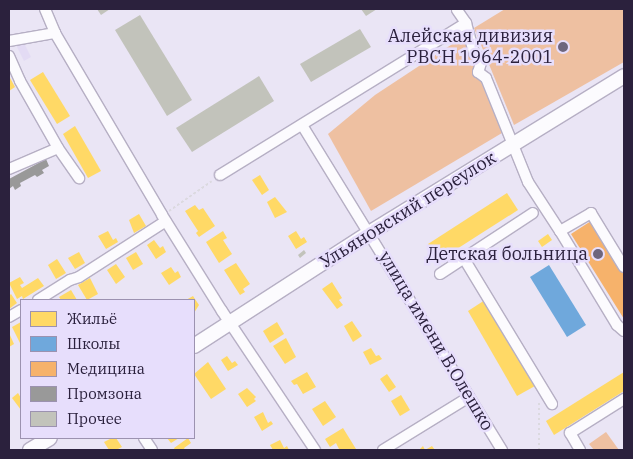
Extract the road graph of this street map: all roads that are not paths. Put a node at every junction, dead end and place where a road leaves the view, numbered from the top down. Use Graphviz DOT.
graph roads {
  1 [pos="45,9"];
  2 [pos="457,10"];
  3 [pos="466,24"];
  4 [pos="55,33"];
  5 [pos="9,41"];
  6 [pos="9,56"];
  7 [pos="624,76"];
  8 [pos="302,125"];
  9 [pos="513,145"];
  10 [pos="58,148"];
  11 [pos="9,169"];
  12 [pos="220,175"];
  13 [pos="79,178"];
  14 [pos="533,213"];
  15 [pos="164,218"];
  16 [pos="560,231"];
  17 [pos="369,232"];
  18 [pos="463,257"];
  19 [pos="624,268"];
  20 [pos="440,274"];
  21 [pos="40,299"];
  22 [pos="20,311"];
  23 [pos="9,317"];
  24 [pos="231,322"];
  25 [pos="624,331"];
  26 [pos="195,345"];
  27 [pos="469,397"];
  28 [pos="624,399"];
  29 [pos="552,404"];
  30 [pos="48,439"];
  31 [pos="145,439"];
  32 [pos="30,450"];
  33 [pos="152,450"];
  34 [pos="315,450"];
  35 [pos="383,450"];
  36 [pos="502,450"];
  37 [pos="580,450"];
  1 -- 4 [label="street"];
  2 -- 3 [label="street"];
  3 -- 8 [label="street"];
  3 -- 9 [label="street"];
  4 -- 5 [label="street"];
  4 -- 15 [label="street"];
  6 -- 10 [label="street"];
  7 -- 9 [label="main road, Ульяновский переулок"];
  8 -- 12 [label="street"];
  8 -- 17 [label="street, улица имени В.Олешко"];
  9 -- 16 [label="street"];
  9 -- 17 [label="main road, Ульяновский переулок"];
  10 -- 11 [label="street"];
  10 -- 13 [label="street"];
  14 -- 18 [label="street"];
  15 -- 21 [label="street"];
  15 -- 24 [label="street"];
  16 -- 19 [label="street"];
  16 -- 25 [label="street"];
  17 -- 24 [label="main road, Ульяновский переулок"];
  17 -- 27 [label="street, улица имени В.Олешко"];
  18 -- 20 [label="street"];
  18 -- 29 [label="street"];
  22 -- 23 [label="street"];
  24 -- 26 [label="main road, Ульяновский переулок"];
  24 -- 34 [label="street"];
  27 -- 35 [label="street"];
  27 -- 36 [label="street, улица имени В.Олешко"];
  28 -- 37 [label="street"];
  30 -- 32 [label="main road"];
  31 -- 33 [label="street"];
}
